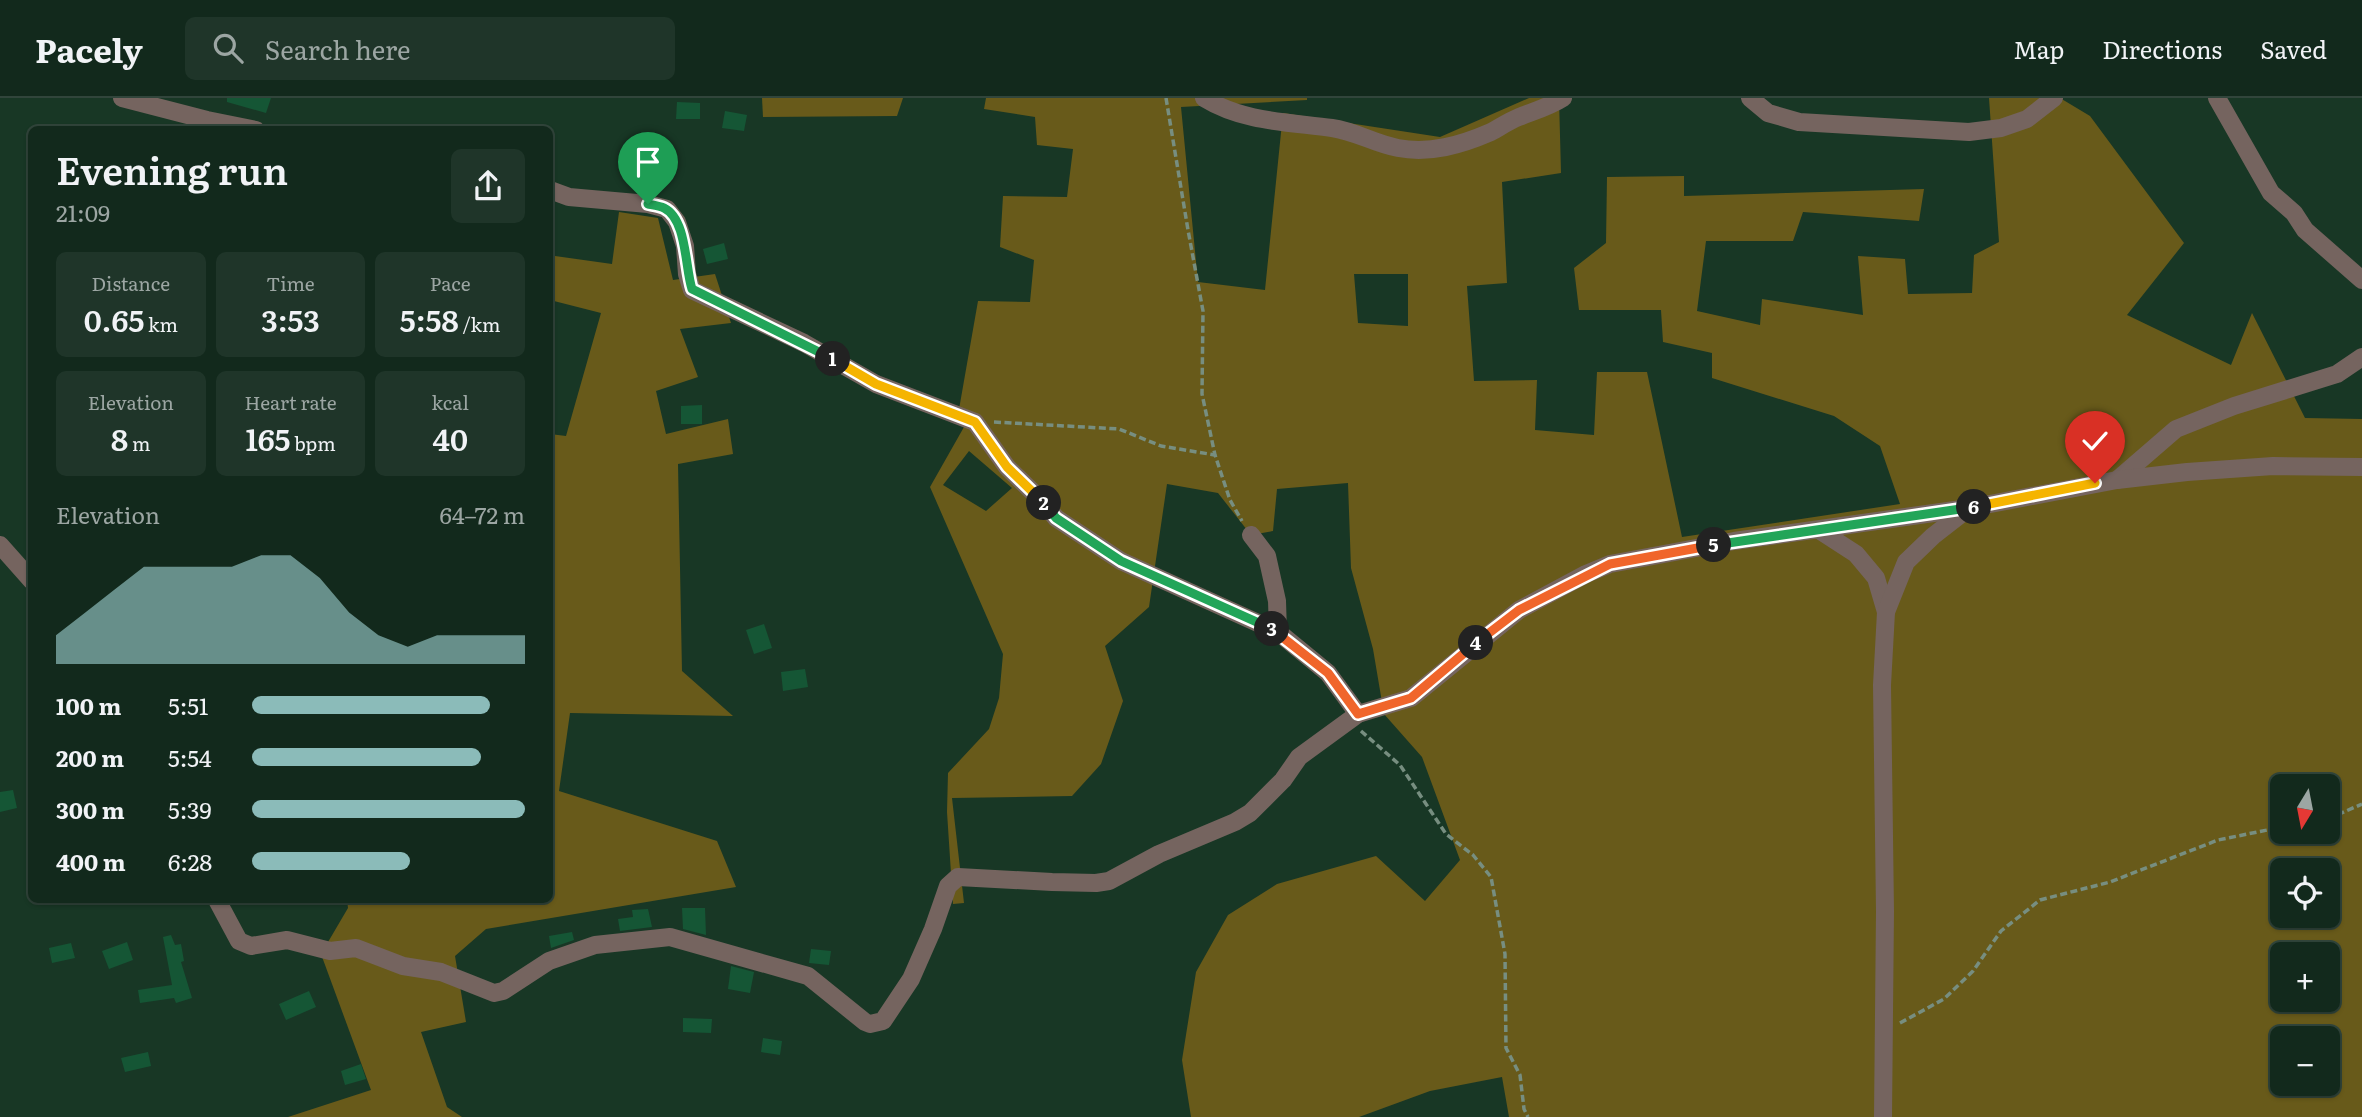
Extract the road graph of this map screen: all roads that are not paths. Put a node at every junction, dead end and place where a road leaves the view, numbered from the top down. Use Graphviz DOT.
graph roads {
  1 [pos="122,98"];
  2 [pos="1204,98"];
  3 [pos="1563,98"];
  4 [pos="1750,98"];
  5 [pos="2053,98"];
  6 [pos="2217,98"];
  7 [pos="236,126"];
  8 [pos="553,191"];
  9 [pos="2362,280"];
  10 [pos="2362,357"];
  11 [pos="2362,467"];
  12 [pos="2117,480"];
  13 [pos="1969,508"];
  14 [pos="1819,530"];
  15 [pos="1251,535"];
  16 [pos="0,545"];
  17 [pos="28,576"];
  18 [pos="1886,611"];
  19 [pos="1278,632"];
  20 [pos="1353,717"];
  21 [pos="219,903"];
  22 [pos="1883,1117"];
  1 -- 7 [label="street"];
  2 -- 3 [label="street"];
  4 -- 5 [label="street"];
  6 -- 9 [label="street"];
  8 -- 19 [label="street"];
  10 -- 12 [label="street"];
  11 -- 12 [label="street"];
  12 -- 13 [label="street"];
  13 -- 14 [label="street"];
  13 -- 18 [label="street"];
  14 -- 18 [label="street"];
  14 -- 20 [label="street"];
  15 -- 19 [label="street"];
  16 -- 17 [label="street"];
  18 -- 22 [label="street"];
  19 -- 20 [label="street"];
  20 -- 21 [label="street"];
}
